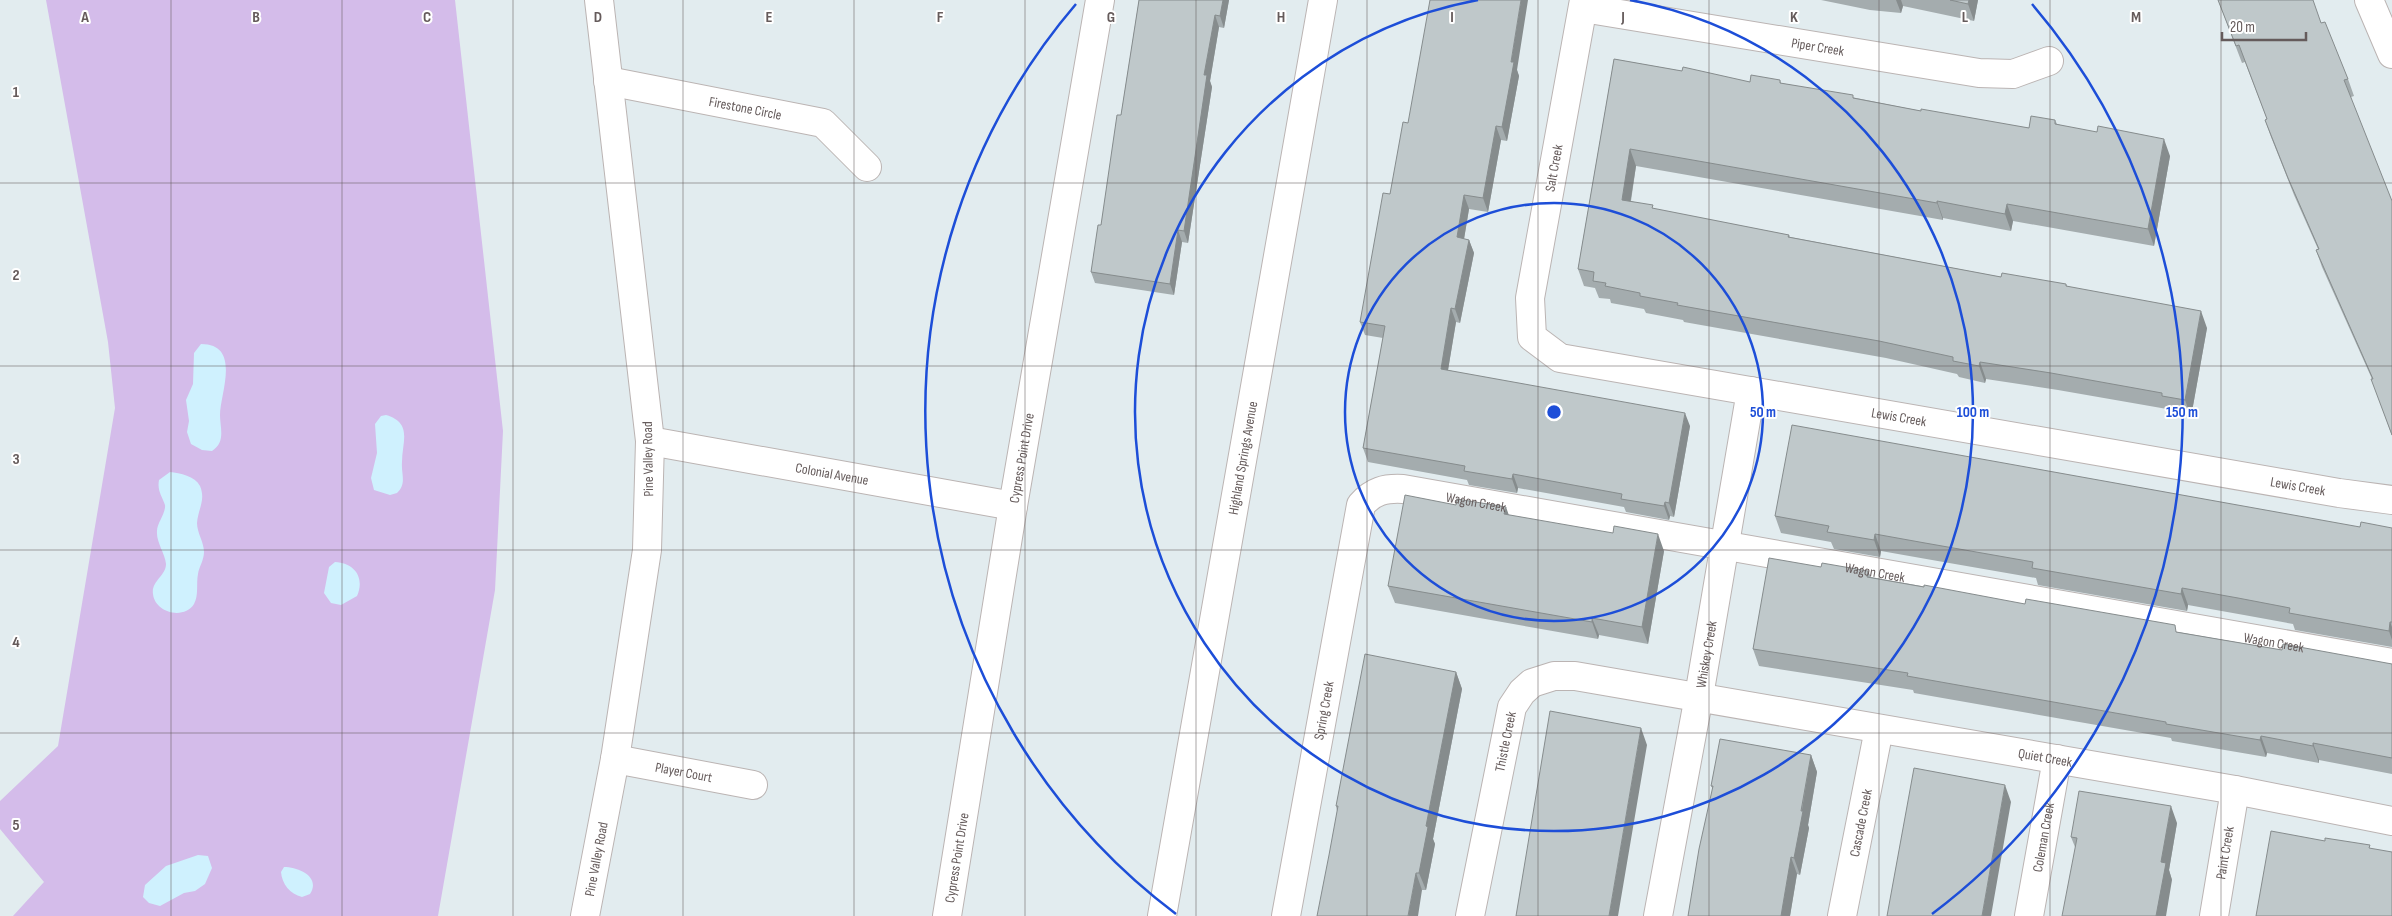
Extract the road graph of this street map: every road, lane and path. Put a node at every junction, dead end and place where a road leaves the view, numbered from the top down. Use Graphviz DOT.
graph roads {
  1 [pos="599,0"];
  2 [pos="1100,0"];
  3 [pos="1323,0"];
  4 [pos="2369,0"];
  5 [pos="1583,4"];
  6 [pos="2392,54"];
  7 [pos="2049,60"];
  8 [pos="608,81"];
  9 [pos="867,167"];
  10 [pos="1532,337"];
  11 [pos="1751,391"];
  12 [pos="650,441"];
  13 [pos="2392,500"];
  14 [pos="1361,504"];
  15 [pos="1013,506"];
  16 [pos="1724,545"];
  17 [pos="2392,663"];
  18 [pos="1699,696"];
  19 [pos="1879,729"];
  20 [pos="615,759"];
  21 [pos="2057,759"];
  22 [pos="753,785"];
  23 [pos="2235,790"];
  24 [pos="2392,821"];
  25 [pos="585,916"];
  26 [pos="947,916"];
  27 [pos="1162,916"];
  28 [pos="1286,916"];
  29 [pos="1470,916"];
  30 [pos="1658,916"];
  31 [pos="1842,916"];
  32 [pos="2029,916"];
  33 [pos="2214,916"];
  1 -- 8 [label="street, Pine Valley Road"];
  2 -- 15 [label="street, Cypress Point Drive"];
  3 -- 27 [label="street, Highland Springs Avenue"];
  4 -- 6 [label="street"];
  5 -- 7 [label="street, Piper Creek"];
  5 -- 10 [label="street, Salt Creek"];
  8 -- 9 [label="street, Firestone Circle"];
  8 -- 12 [label="street, Pine Valley Road"];
  10 -- 11 [label="street, Lewis Creek"];
  11 -- 13 [label="street, Lewis Creek"];
  11 -- 16 [label="street, Whiskey Creek"];
  12 -- 15 [label="street, Colonial Avenue"];
  12 -- 20 [label="street, Pine Valley Road"];
  14 -- 16 [label="street, Wagon Creek"];
  14 -- 28 [label="street, Spring Creek"];
  15 -- 26 [label="street, Cypress Point Drive"];
  16 -- 17 [label="street, Wagon Creek"];
  16 -- 18 [label="street, Whiskey Creek"];
  18 -- 19 [label="street, Quiet Creek"];
  18 -- 29 [label="street, Thistle Creek"];
  18 -- 30 [label="street, Whiskey Creek"];
  19 -- 21 [label="street, Quiet Creek"];
  19 -- 31 [label="street, Cascade Creek"];
  20 -- 22 [label="street, Player Court"];
  20 -- 25 [label="street, Pine Valley Road"];
  21 -- 23 [label="street, Quiet Creek"];
  21 -- 32 [label="street, Coleman Creek"];
  23 -- 24 [label="street, Quiet Creek"];
  23 -- 33 [label="street, Paint Creek"];
}
